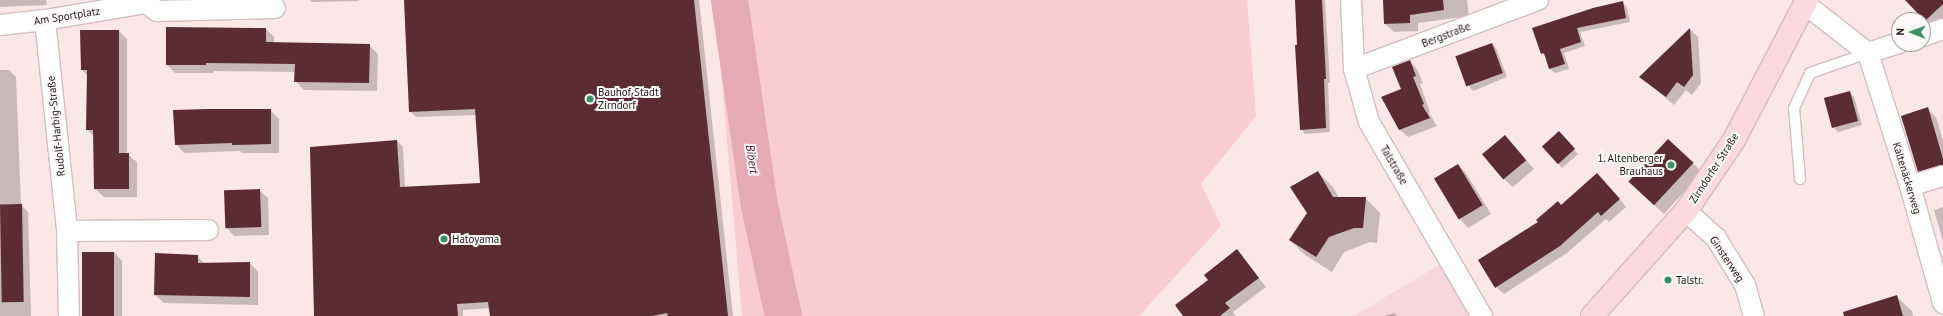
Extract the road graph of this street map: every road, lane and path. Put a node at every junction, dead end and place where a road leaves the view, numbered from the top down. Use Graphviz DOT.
graph roads {
  1 [pos="1350,0"];
  2 [pos="1538,0"];
  3 [pos="1806,2"];
  4 [pos="275,8"];
  5 [pos="45,20"];
  6 [pos="0,26"];
  7 [pos="1943,29"];
  8 [pos="1931,33"];
  9 [pos="1891,46"];
  10 [pos="1868,53"];
  11 [pos="1354,69"];
  12 [pos="1943,176"];
  13 [pos="1800,179"];
  14 [pos="1910,186"];
  15 [pos="1686,211"];
  16 [pos="208,230"];
  17 [pos="67,231"];
  18 [pos="1943,303"];
  19 [pos="68,316"];
  20 [pos="1482,316"];
  21 [pos="1592,316"];
  22 [pos="1754,316"];
  1 -- 11 [label="street, Talstraße"];
  2 -- 11 [label="street, Bergstraße"];
  3 -- 10 [label="street"];
  3 -- 15 [label="main road, Zirndorfer Straße"];
  4 -- 5 [label="street, Am Sportplatz"];
  5 -- 6 [label="street, Am Sportplatz"];
  5 -- 17 [label="street, Rudolf-Harbig-Straße"];
  7 -- 8 [label="street"];
  9 -- 10 [label="street"];
  10 -- 13 [label="lane"];
  10 -- 14 [label="street, Kaltenäckerweg"];
  11 -- 20 [label="street, Talstraße"];
  12 -- 14 [label="street"];
  14 -- 18 [label="street, Kaltenäckerweg"];
  15 -- 21 [label="main road, Zirndorfer Straße"];
  15 -- 22 [label="street, Ginsterweg"];
  16 -- 17 [label="street"];
  17 -- 19 [label="street, Rudolf-Harbig-Straße"];
}
